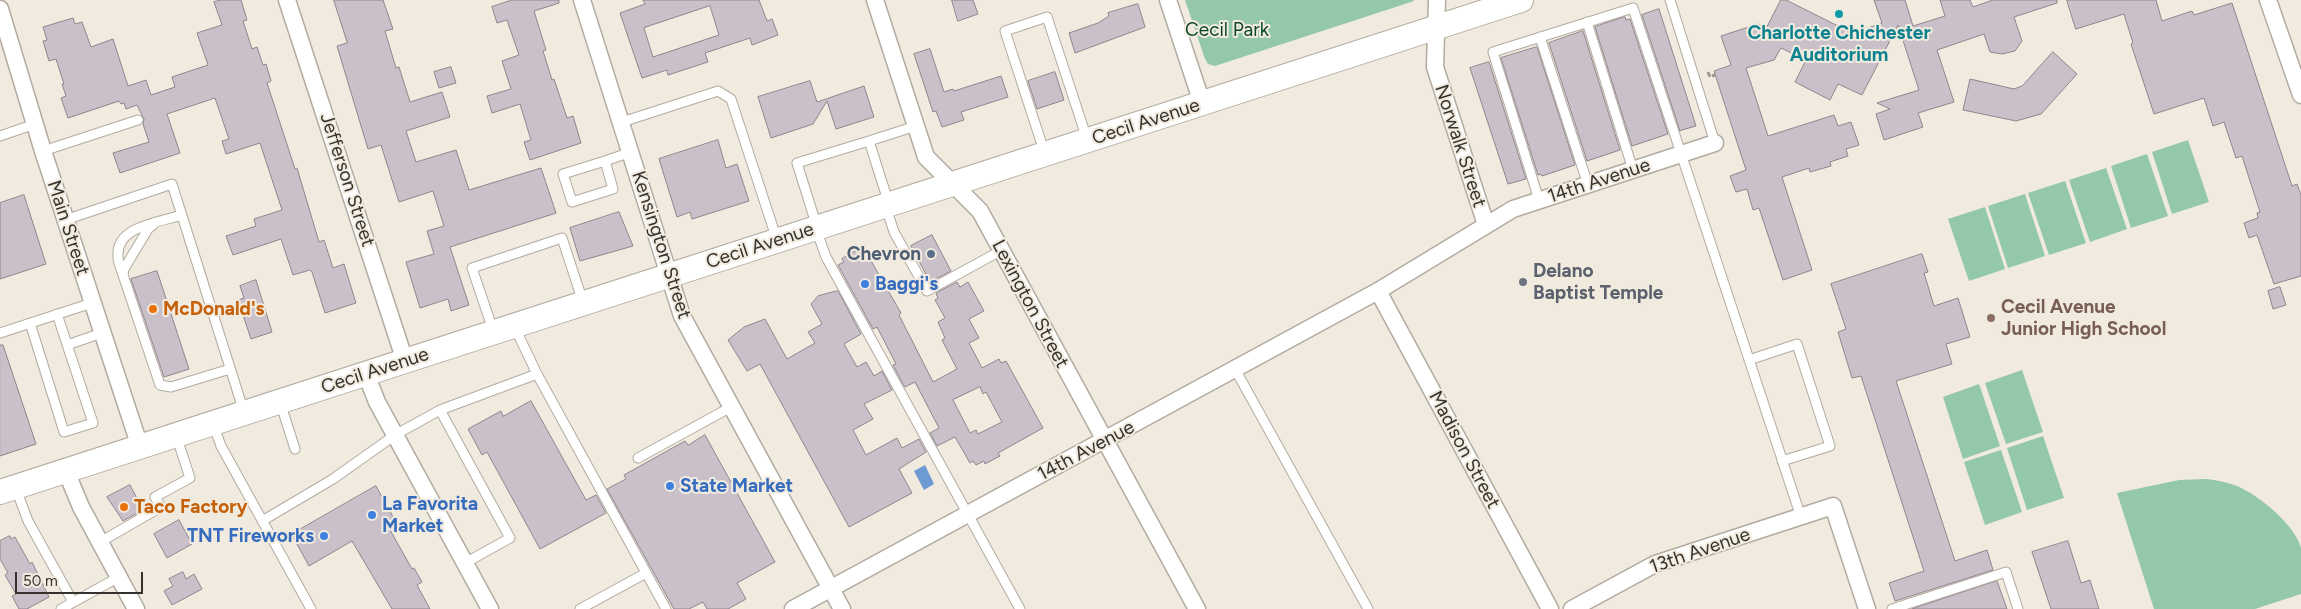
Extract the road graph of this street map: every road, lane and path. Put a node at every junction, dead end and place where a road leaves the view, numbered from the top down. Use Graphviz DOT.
graph roads {
  1 [pos="287,0"];
  2 [pos="582,0"];
  3 [pos="875,0"];
  4 [pos="1168,0"];
  5 [pos="1438,0"];
  6 [pos="1521,0"];
  7 [pos="1670,0"];
  8 [pos="2268,0"];
  9 [pos="0,9"];
  10 [pos="1587,22"];
  11 [pos="1436,28"];
  12 [pos="1540,37"];
  13 [pos="2301,95"];
  14 [pos="1202,103"];
  15 [pos="138,120"];
  16 [pos="622,122"];
  17 [pos="35,124"];
  18 [pos="916,126"];
  19 [pos="0,136"];
  20 [pos="869,140"];
  21 [pos="1087,141"];
  22 [pos="1715,143"];
  23 [pos="43,151"];
  24 [pos="632,152"];
  25 [pos="1045,154"];
  26 [pos="1680,155"];
  27 [pos="605,161"];
  28 [pos="1633,170"];
  29 [pos="952,184"];
  30 [pos="1588,185"];
  31 [pos="1539,200"];
  32 [pos="888,205"];
  33 [pos="182,215"];
  34 [pos="65,220"];
  35 [pos="155,223"];
  36 [pos="1486,225"];
  37 [pos="817,228"];
  38 [pos="777,241"];
  39 [pos="1002,250"];
  40 [pos="123,275"];
  41 [pos="670,275"];
  42 [pos="1378,291"];
  43 [pos="92,303"];
  44 [pos="584,304"];
  45 [pos="56,314"];
  46 [pos="30,323"];
  47 [pos="504,330"];
  48 [pos="0,333"];
  49 [pos="102,333"];
  50 [pos="67,345"];
  51 [pos="1749,360"];
  52 [pos="405,361"];
  53 [pos="230,369"];
  54 [pos="1235,369"];
  55 [pos="366,374"];
  56 [pos="537,374"];
  57 [pos="279,401"];
  58 [pos="731,407"];
  59 [pos="440,410"];
  60 [pos="244,412"];
  61 [pos="212,423"];
  62 [pos="176,435"];
  63 [pos="395,435"];
  64 [pos="1104,441"];
  65 [pos="140,447"];
  66 [pos="295,449"];
  67 [pos="638,458"];
  68 [pos="1782,461"];
  69 [pos="66,471"];
  70 [pos="8,490"];
  71 [pos="967,514"];
  72 [pos="1801,517"];
  73 [pos="262,521"];
  74 [pos="100,542"];
  75 [pos="465,563"];
  76 [pos="646,573"];
  77 [pos="119,577"];
  78 [pos="831,588"];
  79 [pos="73,602"];
  80 [pos="61,609"];
  81 [pos="136,609"];
  82 [pos="311,609"];
  83 [pos="490,609"];
  84 [pos="580,609"];
  85 [pos="666,609"];
  86 [pos="792,609"];
  87 [pos="842,609"];
  88 [pos="1020,609"];
  89 [pos="1197,609"];
  90 [pos="1368,609"];
  91 [pos="1550,609"];
  92 [pos="1572,609"];
  93 [pos="1867,609"];
  94 [pos="1892,609"];
  95 [pos="2018,609"];
  1 -- 52 [label="street, Jefferson Street"];
  2 -- 16 [label="street, Kensington Street"];
  3 -- 18 [label="street, Lexington Street"];
  4 -- 14 [label="street"];
  5 -- 11 [label="street, Norwalk Street"];
  6 -- 11 [label="main road, Cecil Avenue"];
  7 -- 22 [label="lane"];
  8 -- 13 [label="street"];
  9 -- 17 [label="street, Main Street"];
  10 -- 12 [label="lane"];
  10 -- 26 [label="lane"];
  10 -- 28 [label="lane"];
  11 -- 14 [label="main road, Cecil Avenue"];
  11 -- 36 [label="street, Norwalk Street"];
  12 -- 30 [label="lane"];
  12 -- 31 [label="lane"];
  14 -- 21 [label="main road, Cecil Avenue"];
  15 -- 23 [label="lane"];
  16 -- 24 [label="street, Kensington Street"];
  16 -- 38 [label="lane"];
  17 -- 19 [label="lane"];
  17 -- 23 [label="street, Main Street"];
  18 -- 20 [label="lane"];
  18 -- 29 [label="street, Lexington Street"];
  20 -- 32 [label="lane"];
  20 -- 37 [label="lane"];
  21 -- 25 [label="main road, Cecil Avenue"];
  21 -- 25 [label="lane"];
  22 -- 26 [label="street, 14th Avenue"];
  23 -- 34 [label="street, Main Street"];
  24 -- 27 [label="lane"];
  24 -- 41 [label="street, Kensington Street"];
  25 -- 29 [label="main road, Cecil Avenue"];
  26 -- 28 [label="street, 14th Avenue"];
  26 -- 51 [label="lane"];
  27 -- 27 [label="lane"];
  28 -- 30 [label="street, 14th Avenue"];
  29 -- 32 [label="main road, Cecil Avenue"];
  29 -- 39 [label="street, Lexington Street"];
  30 -- 31 [label="street, 14th Avenue"];
  31 -- 36 [label="street, 14th Avenue"];
  32 -- 37 [label="main road, Cecil Avenue"];
  32 -- 39 [label="lane"];
  33 -- 34 [label="lane"];
  33 -- 35 [label="lane"];
  33 -- 53 [label="lane"];
  34 -- 43 [label="street, Main Street"];
  35 -- 40 [label="lane"];
  35 -- 40 [label="lane"];
  36 -- 42 [label="street, Norwalk Street"];
  37 -- 38 [label="main road, Cecil Avenue"];
  37 -- 71 [label="lane"];
  38 -- 41 [label="main road, Cecil Avenue"];
  39 -- 64 [label="street, Lexington Street"];
  40 -- 53 [label="lane"];
  41 -- 44 [label="main road, Cecil Avenue"];
  41 -- 58 [label="street, Kensington Street"];
  42 -- 54 [label="street, 14th Avenue"];
  42 -- 91 [label="street, Madison Street"];
  43 -- 45 [label="lane"];
  43 -- 49 [label="street, Main Street"];
  44 -- 47 [label="main road, Cecil Avenue"];
  44 -- 47 [label="lane"];
  45 -- 46 [label="lane"];
  45 -- 50 [label="lane"];
  46 -- 48 [label="lane"];
  46 -- 50 [label="lane"];
  47 -- 52 [label="main road, Cecil Avenue"];
  47 -- 56 [label="lane"];
  49 -- 50 [label="lane"];
  49 -- 65 [label="street, Main Street"];
  51 -- 68 [label="lane"];
  51 -- 68 [label="lane"];
  52 -- 55 [label="main road, Cecil Avenue"];
  53 -- 60 [label="lane"];
  54 -- 64 [label="street, 14th Avenue"];
  54 -- 90 [label="lane"];
  55 -- 57 [label="main road, Cecil Avenue"];
  55 -- 63 [label="street"];
  56 -- 59 [label="lane"];
  56 -- 76 [label="lane"];
  57 -- 60 [label="main road, Cecil Avenue"];
  57 -- 66 [label="lane"];
  58 -- 67 [label="lane"];
  58 -- 78 [label="street, Kensington Street"];
  59 -- 63 [label="lane"];
  59 -- 75 [label="lane"];
  60 -- 61 [label="main road, Cecil Avenue"];
  61 -- 62 [label="main road, Cecil Avenue"];
  61 -- 73 [label="lane"];
  62 -- 65 [label="main road, Cecil Avenue"];
  62 -- 74 [label="lane"];
  63 -- 73 [label="lane"];
  63 -- 75 [label="street"];
  64 -- 71 [label="street, 14th Avenue"];
  64 -- 89 [label="street, Lexington Street"];
  65 -- 69 [label="main road, Cecil Avenue"];
  68 -- 72 [label="lane"];
  69 -- 70 [label="main road, Cecil Avenue"];
  69 -- 74 [label="street"];
  70 -- 79 [label="lane"];
  71 -- 78 [label="street, 14th Avenue"];
  71 -- 88 [label="lane"];
  72 -- 92 [label="street, 13th Avenue"];
  72 -- 93 [label="street, 13th Avenue"];
  73 -- 82 [label="lane"];
  74 -- 77 [label="street"];
  75 -- 83 [label="street"];
  76 -- 84 [label="lane"];
  76 -- 85 [label="lane"];
  77 -- 79 [label="lane"];
  77 -- 81 [label="street"];
  78 -- 86 [label="street, 14th Avenue"];
  78 -- 87 [label="street, Kensington Street"];
  79 -- 80 [label="lane"];
  94 -- 95 [label="lane"];
}
